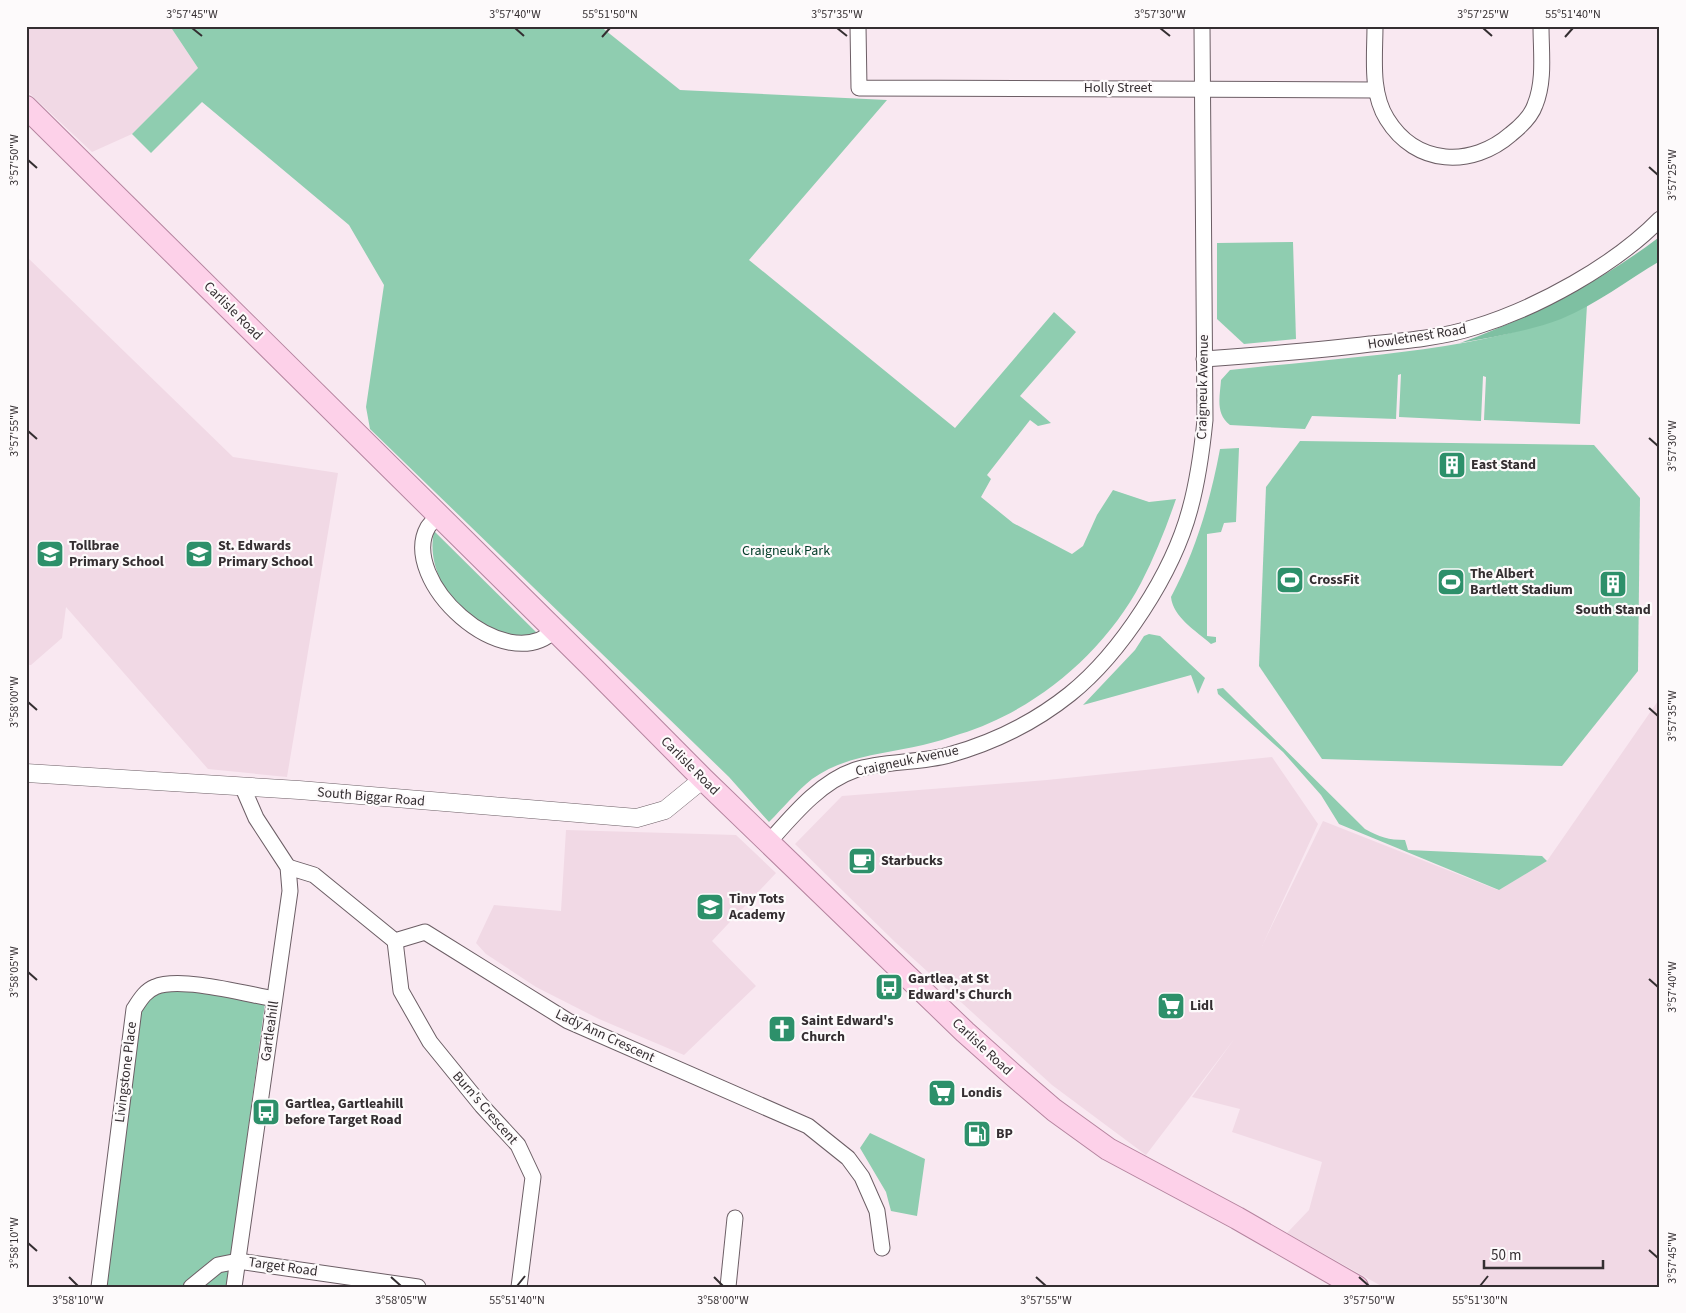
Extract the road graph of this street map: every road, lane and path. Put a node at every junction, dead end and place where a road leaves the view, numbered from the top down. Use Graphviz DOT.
graph roads {
  1 [pos="858,26"];
  2 [pos="1202,26"];
  3 [pos="1375,26"];
  4 [pos="1541,26"];
  5 [pos="1203,88"];
  6 [pos="1376,90"];
  7 [pos="26,107"];
  8 [pos="1660,219"];
  9 [pos="1204,359"];
  10 [pos="438,516"];
  11 [pos="555,630"];
  12 [pos="26,773"];
  13 [pos="703,779"];
  14 [pos="243,788"];
  15 [pos="769,842"];
  16 [pos="288,867"];
  17 [pos="395,941"];
  18 [pos="274,998"];
  19 [pos="735,1218"];
  20 [pos="882,1248"];
  21 [pos="238,1261"];
  22 [pos="99,1287"];
  23 [pos="191,1287"];
  24 [pos="234,1287"];
  25 [pos="418,1287"];
  26 [pos="519,1287"];
  27 [pos="728,1287"];
  28 [pos="1357,1287"];
  1 -- 5 [label="street, Holly Street"];
  2 -- 5 [label="street, Craigneuk Avenue"];
  3 -- 6 [label="street"];
  4 -- 6 [label="street"];
  5 -- 6 [label="street, Holly Street"];
  5 -- 9 [label="street, Craigneuk Avenue"];
  7 -- 10 [label="main road, Carlisle Road"];
  8 -- 9 [label="street, Howletnest Road"];
  9 -- 15 [label="street, Craigneuk Avenue"];
  10 -- 11 [label="main road, Carlisle Road"];
  10 -- 11 [label="street"];
  11 -- 13 [label="main road, Carlisle Road"];
  12 -- 14 [label="street, South Biggar Road"];
  13 -- 14 [label="street, South Biggar Road"];
  13 -- 15 [label="main road, Carlisle Road"];
  14 -- 16 [label="street, Gartleahill"];
  15 -- 28 [label="main road, Carlisle Road"];
  16 -- 17 [label="street"];
  16 -- 18 [label="street, Gartleahill"];
  17 -- 20 [label="street, Lady Ann Crescent"];
  17 -- 26 [label="street, Burn's Crescent"];
  18 -- 21 [label="street, Gartleahill"];
  18 -- 22 [label="street, Livingstone Place"];
  19 -- 27 [label="street"];
  21 -- 23 [label="street"];
  21 -- 24 [label="street, Gartleahill"];
  21 -- 25 [label="street, Target Road"];
}
